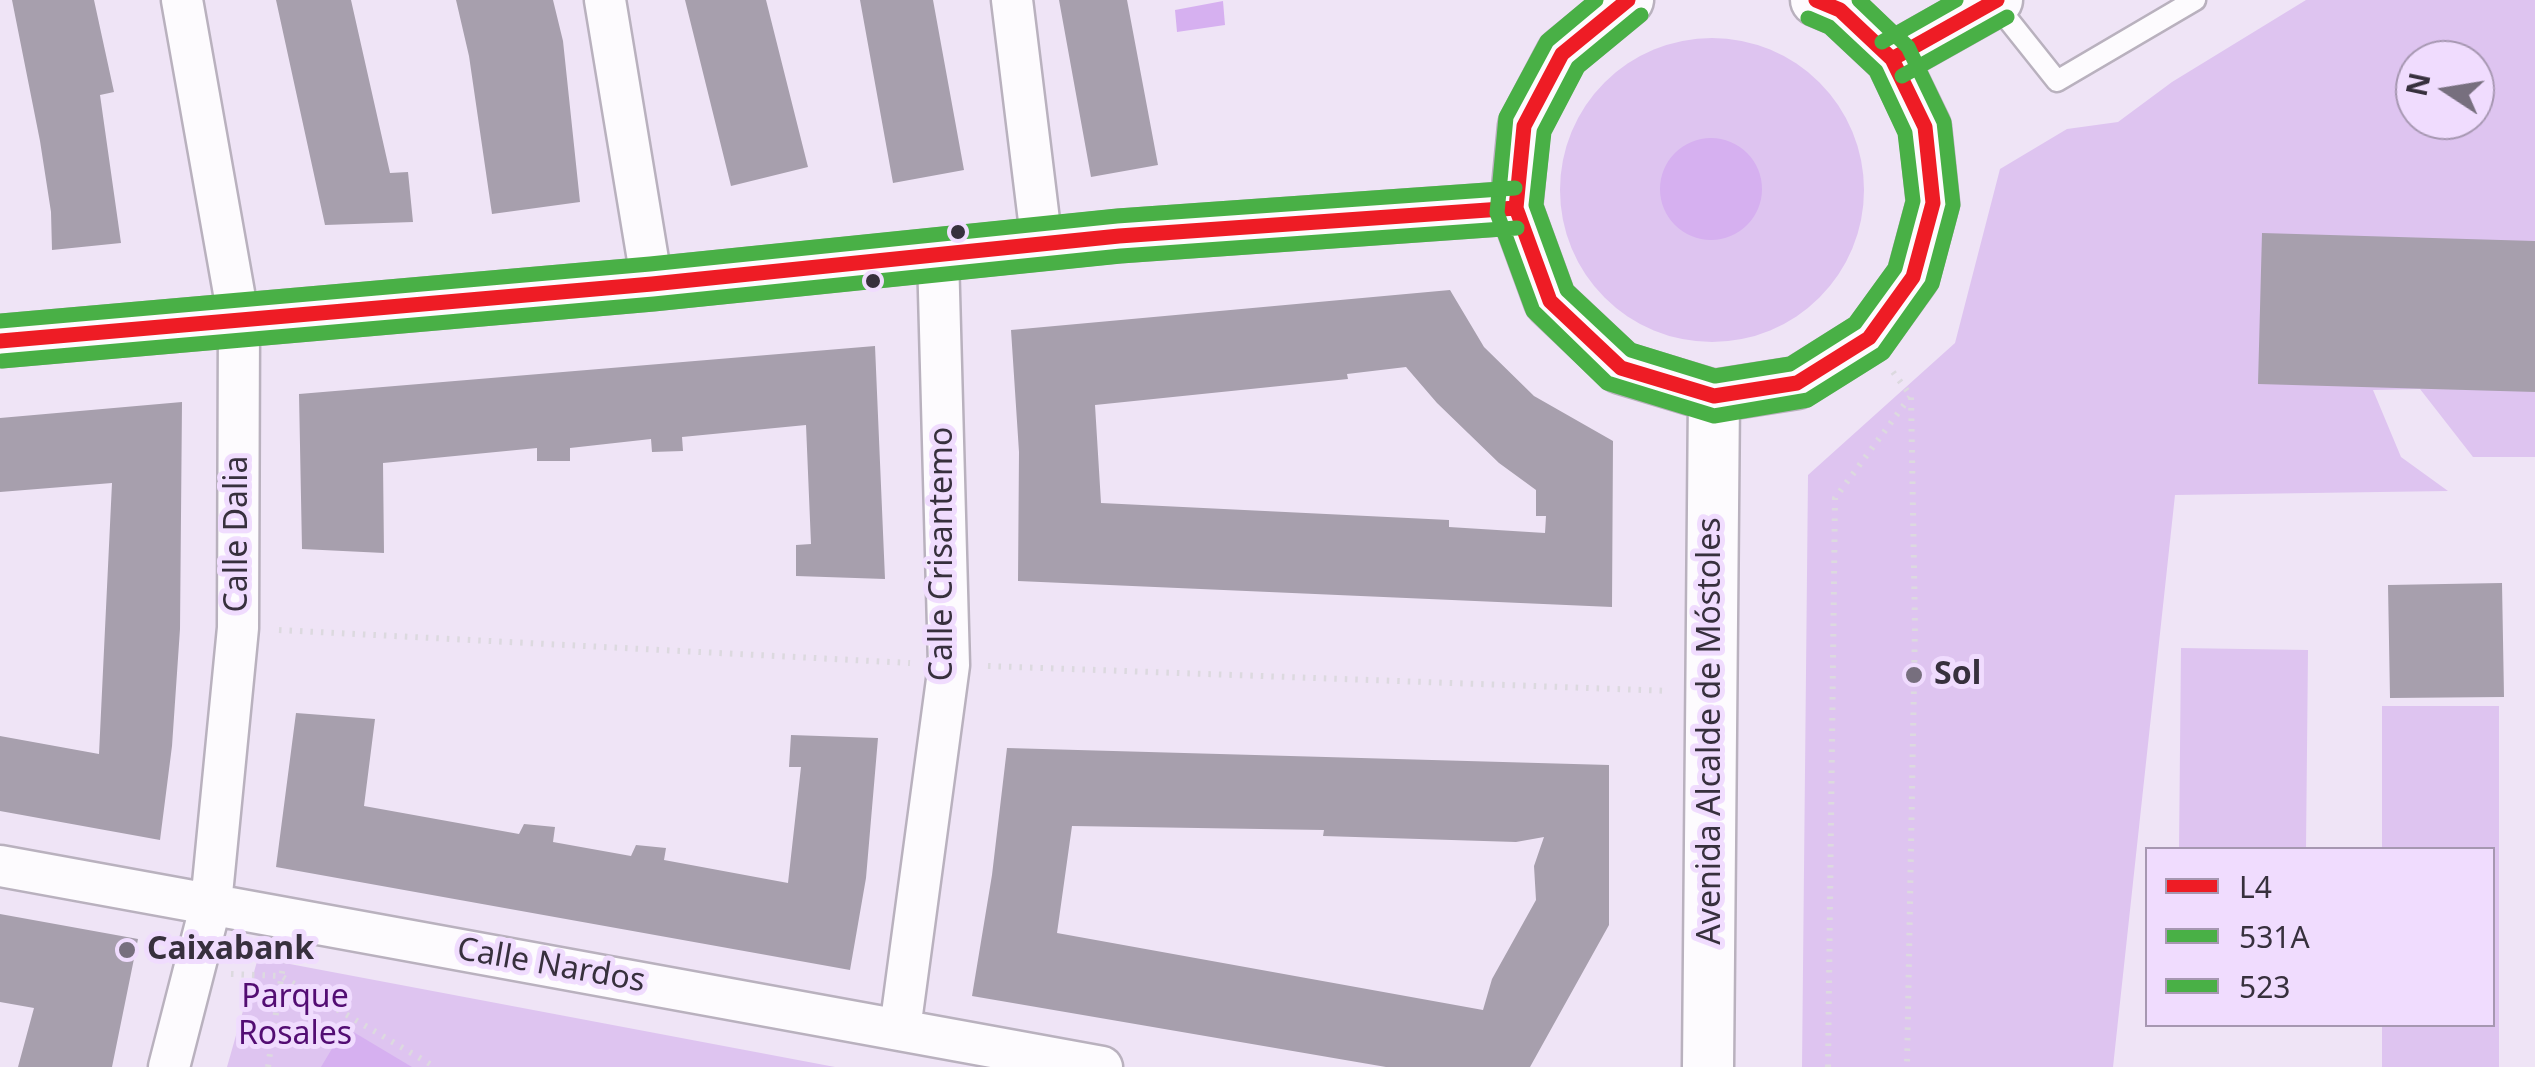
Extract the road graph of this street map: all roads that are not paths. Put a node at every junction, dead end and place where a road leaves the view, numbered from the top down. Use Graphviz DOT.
graph roads {
  1 [pos="182,0"];
  2 [pos="605,0"];
  3 [pos="1012,0"];
  4 [pos="1628,0"];
  5 [pos="1816,0"];
  6 [pos="2195,0"];
  7 [pos="1996,1"];
  8 [pos="1892,59"];
  9 [pos="1516,208"];
  10 [pos="1042,244"];
  11 [pos="938,256"];
  12 [pos="652,284"];
  13 [pos="239,321"];
  14 [pos="0,341"];
  15 [pos="1714,396"];
  16 [pos="0,866"];
  17 [pos="211,904"];
  18 [pos="900,1029"];
  19 [pos="169,1067"];
  20 [pos="1102,1067"];
  21 [pos="1708,1067"];
  1 -- 13 [label="street, Calle Dalia"];
  2 -- 12 [label="street"];
  3 -- 10 [label="street"];
  4 -- 9 [label="street"];
  5 -- 8 [label="street"];
  6 -- 7 [label="lane"];
  7 -- 8 [label="street"];
  8 -- 15 [label="street"];
  9 -- 10 [label="street"];
  9 -- 15 [label="street"];
  10 -- 11 [label="street"];
  11 -- 12 [label="street"];
  11 -- 18 [label="street, Calle Crisantemo"];
  12 -- 13 [label="street"];
  13 -- 14 [label="street"];
  13 -- 17 [label="street, Calle Dalia"];
  15 -- 21 [label="street, Avenida Alcalde de Móstoles"];
  16 -- 17 [label="street, Calle Nardos"];
  17 -- 18 [label="street, Calle Nardos"];
  17 -- 19 [label="street, Calle Dalia"];
  18 -- 20 [label="street, Calle Nardos"];
}
